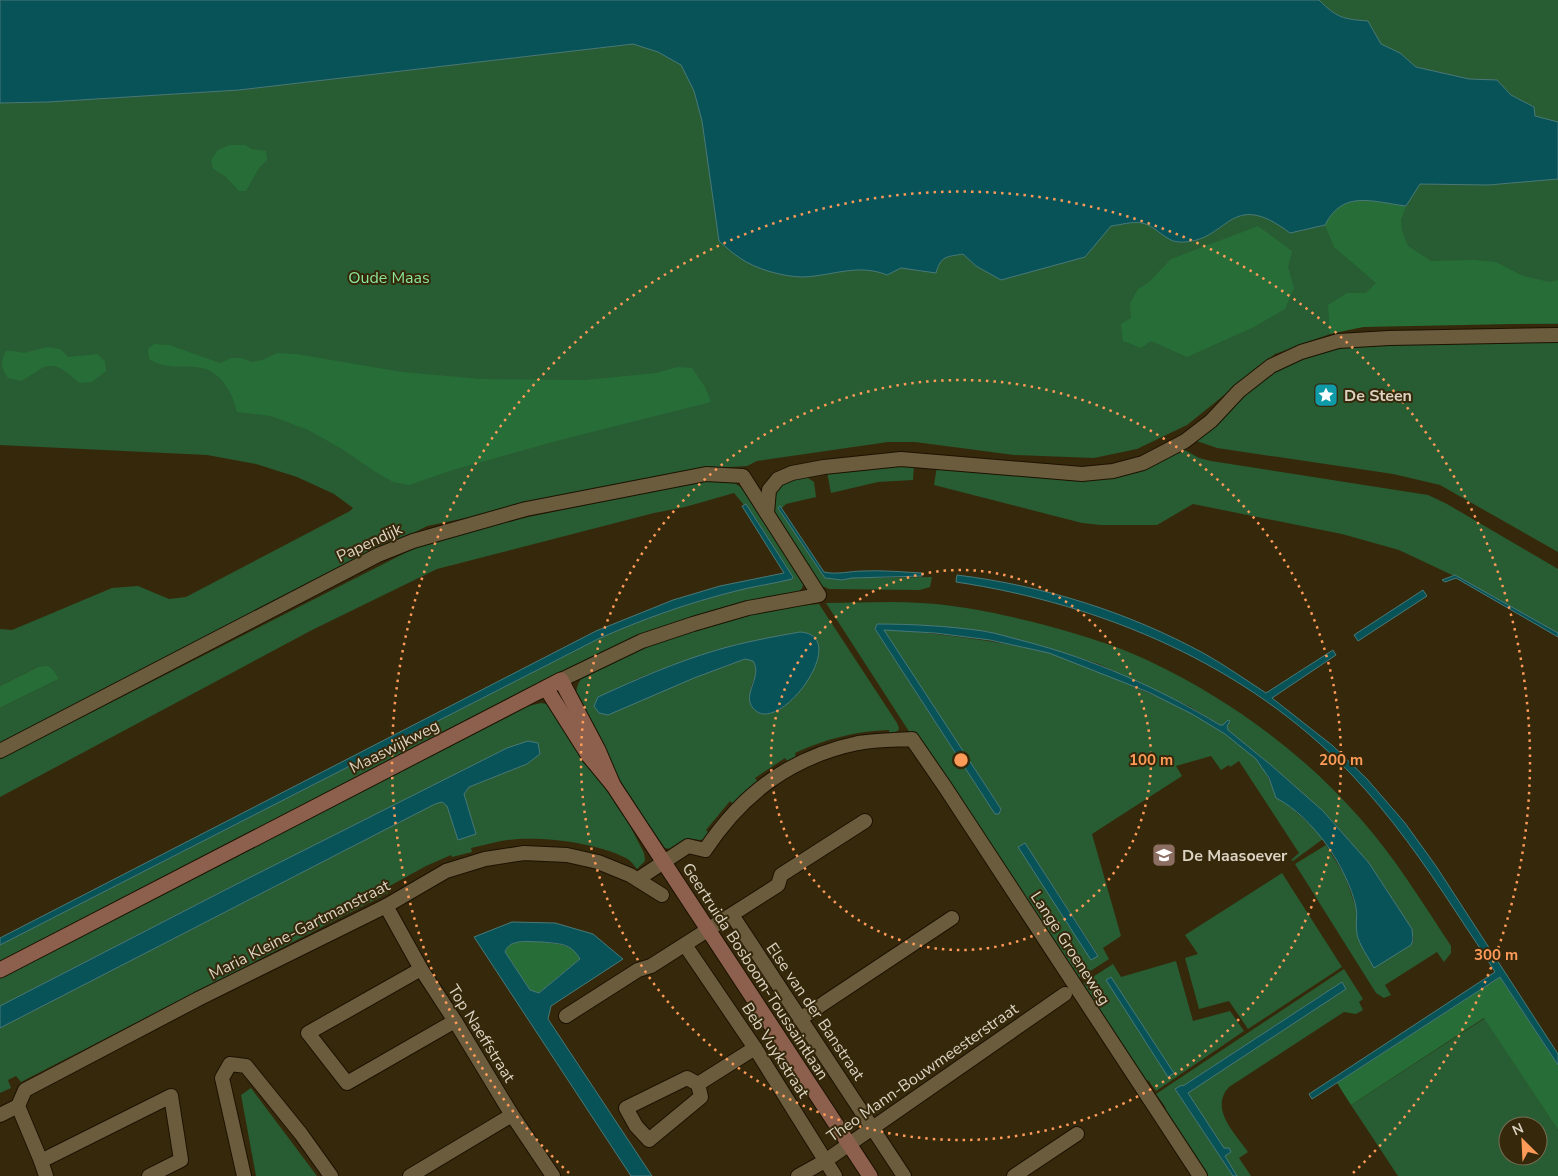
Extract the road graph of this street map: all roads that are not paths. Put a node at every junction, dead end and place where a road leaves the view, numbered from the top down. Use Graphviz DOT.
graph roads {
  1 [pos="1558,335"];
  2 [pos="767,513"];
  3 [pos="561,680"];
  4 [pos="546,688"];
  5 [pos="0,751"];
  6 [pos="613,785"];
  7 [pos="865,821"];
  8 [pos="663,861"];
  9 [pos="638,880"];
  10 [pos="662,895"];
  11 [pos="386,906"];
  12 [pos="732,915"];
  13 [pos="952,918"];
  14 [pos="708,930"];
  15 [pos="685,945"];
  16 [pos="0,970"];
  17 [pos="421,970"];
  18 [pos="1065,994"];
  19 [pos="566,1016"];
  20 [pos="800,1019"];
  21 [pos="455,1021"];
  22 [pos="755,1048"];
  23 [pos="698,1084"];
  24 [pos="18,1106"];
  25 [pos="0,1115"];
  26 [pos="512,1115"];
  27 [pos="873,1128"];
  28 [pos="1077,1134"];
  29 [pos="849,1144"];
  30 [pos="41,1161"];
  31 [pos="825,1161"];
  32 [pos="548,1174"];
  33 [pos="46,1176"];
  34 [pos="149,1176"];
  35 [pos="244,1176"];
  36 [pos="331,1176"];
  37 [pos="412,1176"];
  38 [pos="798,1176"];
  39 [pos="835,1176"];
  40 [pos="870,1176"];
  41 [pos="904,1176"];
  42 [pos="1014,1176"];
  43 [pos="1200,1176"];
  1 -- 2 [label="street"];
  2 -- 3 [label="street, Maaswijkweg"];
  2 -- 5 [label="street, Papendijk"];
  3 -- 4 [label="street, Maaswijkweg"];
  3 -- 6 [label="street, Geertruida Bosboom-Toussaintlaan"];
  4 -- 6 [label="street, Geertruida Bosboom-Toussaintlaan"];
  4 -- 16 [label="street, Maaswijkweg"];
  6 -- 8 [label="street, Geertruida Bosboom-Toussaintlaan"];
  7 -- 12 [label="street"];
  8 -- 9 [label="street"];
  8 -- 14 [label="street, Geertruida Bosboom-Toussaintlaan"];
  8 -- 43 [label="street, Lange Groeneweg"];
  9 -- 10 [label="street, Maria Kleine-Gartmanstraat"];
  9 -- 11 [label="street, Maria Kleine-Gartmanstraat"];
  11 -- 17 [label="street, Top Naeffstraat"];
  11 -- 24 [label="street, Maria Kleine-Gartmanstraat"];
  12 -- 14 [label="street"];
  12 -- 20 [label="street, Else van der Banstraat"];
  13 -- 20 [label="street"];
  14 -- 15 [label="street"];
  14 -- 29 [label="street, Geertruida Bosboom-Toussaintlaan"];
  15 -- 19 [label="street"];
  15 -- 22 [label="street, Beb Vuykstraat"];
  17 -- 21 [label="street, Top Naeffstraat"];
  17 -- 21 [label="street"];
  18 -- 27 [label="street, Theo Mann-Bouwmeesterstraat"];
  20 -- 27 [label="street, Else van der Banstraat"];
  21 -- 26 [label="street, Top Naeffstraat"];
  22 -- 23 [label="street"];
  22 -- 31 [label="street, Beb Vuykstraat"];
  23 -- 23 [label="street"];
  24 -- 25 [label="street, Maria Kleine-Gartmanstraat"];
  24 -- 30 [label="street"];
  26 -- 32 [label="street, Top Naeffstraat"];
  26 -- 37 [label="street"];
  27 -- 29 [label="street, Theo Mann-Bouwmeesterstraat"];
  27 -- 41 [label="street, Else van der Banstraat"];
  28 -- 42 [label="street"];
  29 -- 31 [label="street, Theo Mann-Bouwmeesterstraat"];
  29 -- 40 [label="street, Geertruida Bosboom-Toussaintlaan"];
  30 -- 33 [label="street"];
  30 -- 34 [label="street"];
  31 -- 38 [label="street, Theo Mann-Bouwmeesterstraat"];
  31 -- 39 [label="street, Beb Vuykstraat"];
  35 -- 36 [label="street"];
}
